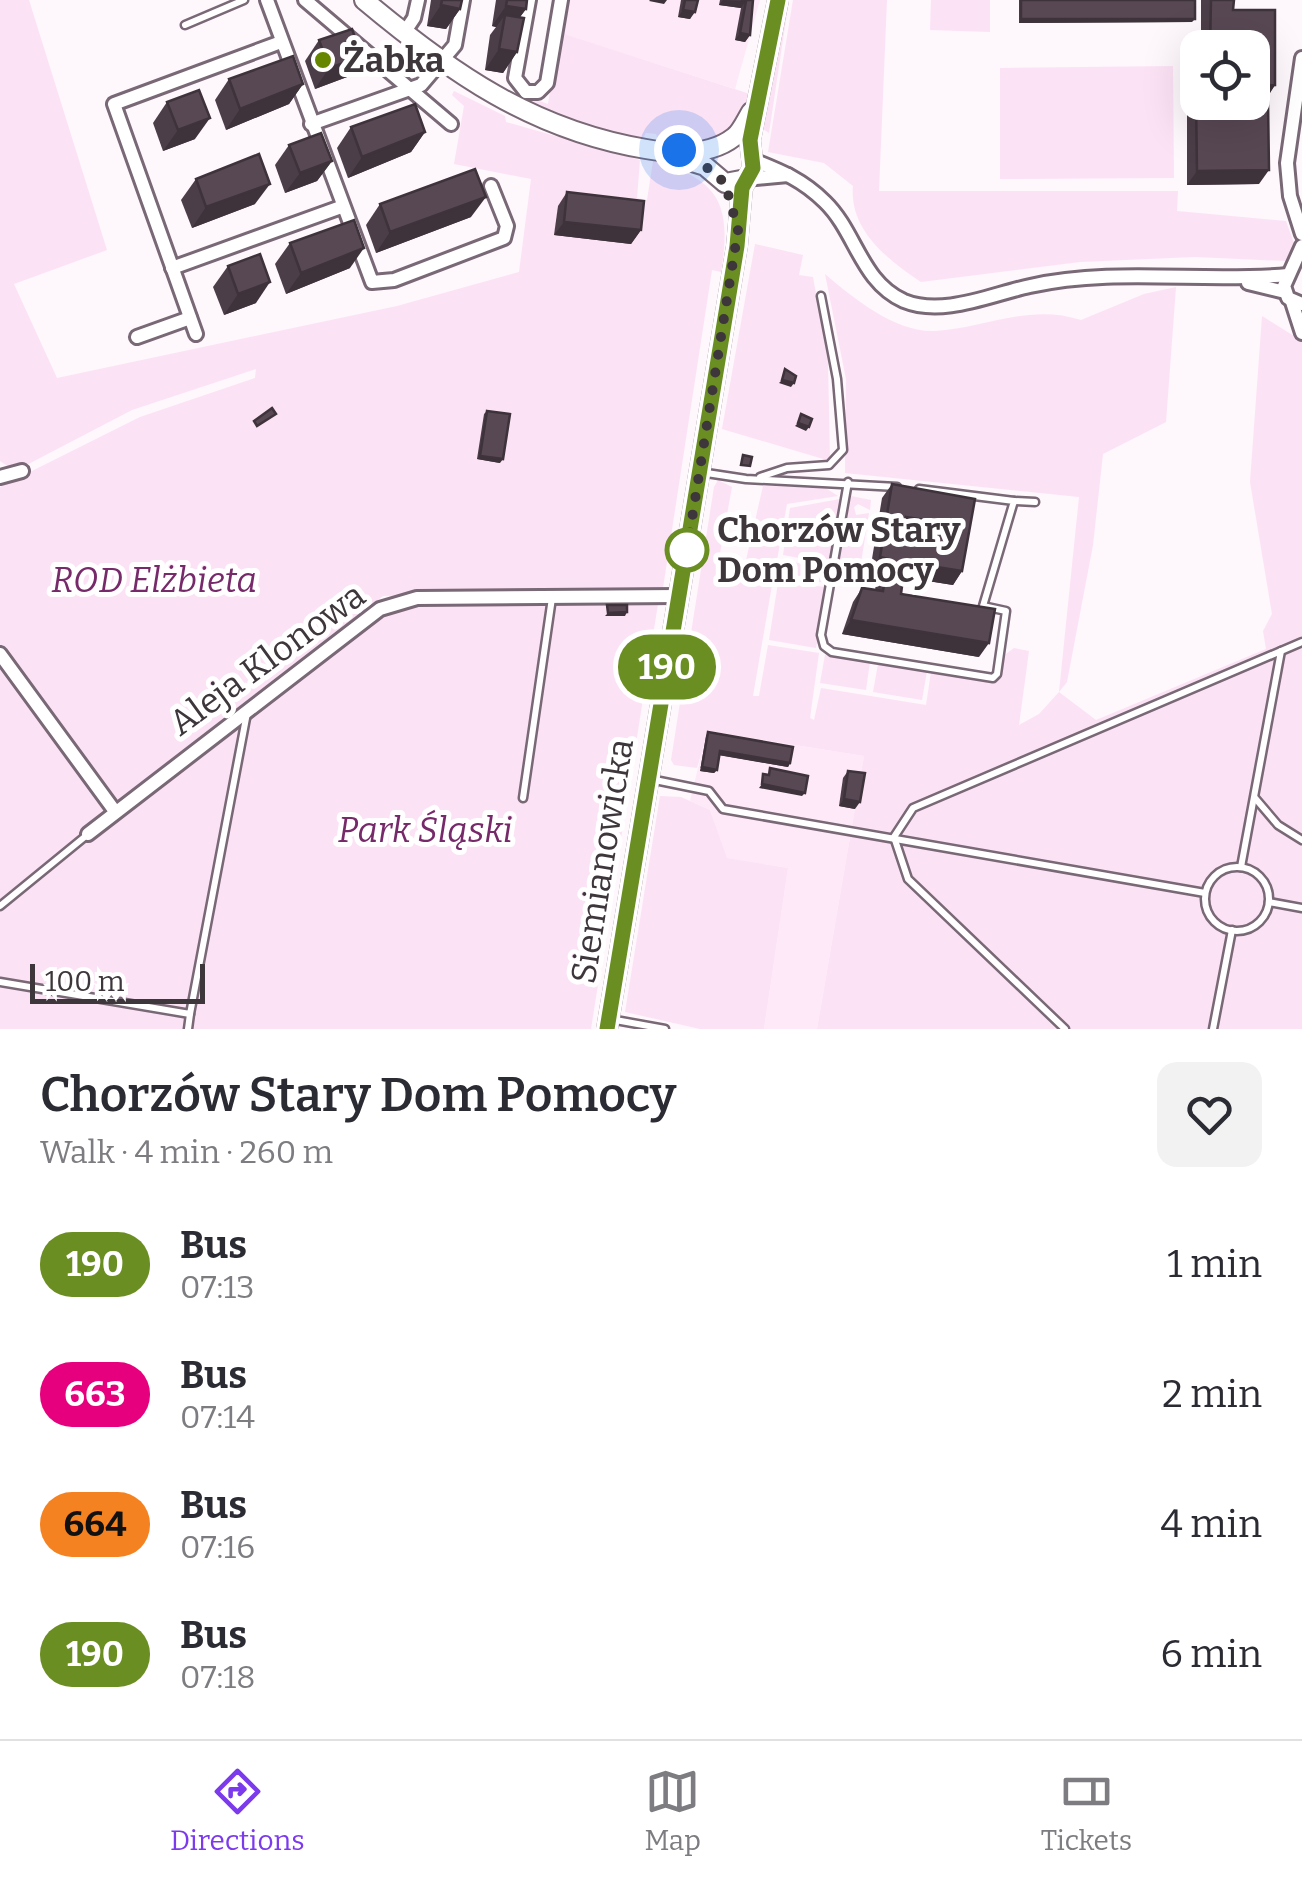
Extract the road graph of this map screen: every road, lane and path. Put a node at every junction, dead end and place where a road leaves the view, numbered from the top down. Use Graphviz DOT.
graph roads {
  1 [pos="244,0"];
  2 [pos="267,0"];
  3 [pos="305,0"];
  4 [pos="364,0"];
  5 [pos="418,0"];
  6 [pos="463,0"];
  7 [pos="529,0"];
  8 [pos="561,0"];
  9 [pos="778,0"];
  10 [pos="185,25"];
  11 [pos="404,33"];
  12 [pos="281,42"];
  13 [pos="1302,58"];
  14 [pos="442,63"];
  15 [pos="408,87"];
  16 [pos="526,92"];
  17 [pos="756,109"];
  18 [pos="517,110"];
  19 [pos="311,124"];
  20 [pos="452,124"];
  21 [pos="722,144"];
  22 [pos="668,152"];
  23 [pos="752,156"];
  24 [pos="792,174"];
  25 [pos="718,177"];
  26 [pos="746,179"];
  27 [pos="491,186"];
  28 [pos="342,206"];
  29 [pos="738,230"];
  30 [pos="1302,234"];
  31 [pos="1302,246"];
  32 [pos="172,268"];
  33 [pos="1294,272"];
  34 [pos="1236,280"];
  35 [pos="821,296"];
  36 [pos="1293,299"];
  37 [pos="190,318"];
  38 [pos="1302,333"];
  39 [pos="196,334"];
  40 [pos="138,337"];
  41 [pos="22,471"];
  42 [pos="700,472"];
  43 [pos="0,477"];
  44 [pos="754,480"];
  45 [pos="848,482"];
  46 [pos="1014,501"];
  47 [pos="1035,502"];
  48 [pos="679,596"];
  49 [pos="552,597"];
  50 [pos="1302,642"];
  51 [pos="1282,650"];
  52 [pos="0,654"];
  53 [pos="248,708"];
  54 [pos="649,778"];
  55 [pos="1254,797"];
  56 [pos="524,798"];
  57 [pos="114,810"];
  58 [pos="88,834"];
  59 [pos="894,837"];
  60 [pos="1302,840"];
  61 [pos="1241,866"];
  62 [pos="1205,893"];
  63 [pos="1269,902"];
  64 [pos="0,906"];
  65 [pos="1302,908"];
  66 [pos="1232,930"];
  67 [pos="0,982"];
  68 [pos="190,1014"];
  69 [pos="608,1024"];
  70 [pos="188,1029"];
  71 [pos="665,1029"];
  72 [pos="1065,1029"];
  73 [pos="1213,1029"];
  1 -- 10 [label="lane"];
  2 -- 12 [label="street"];
  3 -- 15 [label="street"];
  4 -- 11 [label="street"];
  5 -- 11 [label="street"];
  6 -- 14 [label="street"];
  7 -- 16 [label="street"];
  8 -- 16 [label="street"];
  9 -- 17 [label="street"];
  11 -- 14 [label="street"];
  12 -- 19 [label="street"];
  12 -- 32 [label="street"];
  13 -- 30 [label="street"];
  14 -- 15 [label="street"];
  14 -- 18 [label="street"];
  15 -- 19 [label="street"];
  15 -- 20 [label="street"];
  16 -- 18 [label="street"];
  17 -- 21 [label="street"];
  17 -- 23 [label="street"];
  18 -- 22 [label="street"];
  19 -- 28 [label="street"];
  21 -- 22 [label="street"];
  21 -- 23 [label="street"];
  21 -- 25 [label="street"];
  22 -- 25 [label="street"];
  23 -- 24 [label="street"];
  23 -- 26 [label="street"];
  24 -- 26 [label="street"];
  24 -- 34 [label="street"];
  25 -- 26 [label="street"];
  25 -- 29 [label="street, Siemianowicka"];
  26 -- 29 [label="street, Siemianowicka"];
  27 -- 28 [label="street"];
  28 -- 32 [label="street"];
  29 -- 42 [label="street, Siemianowicka"];
  31 -- 33 [label="street"];
  32 -- 37 [label="street"];
  33 -- 34 [label="street"];
  33 -- 36 [label="street"];
  34 -- 36 [label="street"];
  35 -- 44 [label="lane"];
  36 -- 38 [label="street"];
  37 -- 39 [label="street"];
  37 -- 40 [label="street"];
  41 -- 43 [label="street"];
  42 -- 44 [label="lane"];
  42 -- 48 [label="street, Siemianowicka"];
  44 -- 45 [label="lane"];
  45 -- 46 [label="lane"];
  45 -- 46 [label="lane"];
  46 -- 47 [label="lane"];
  48 -- 49 [label="street, Aleja Klonowa"];
  48 -- 54 [label="street, Siemianowicka"];
  49 -- 53 [label="street, Aleja Klonowa"];
  49 -- 56 [label="lane"];
  50 -- 51 [label="lane"];
  51 -- 55 [label="lane"];
  51 -- 59 [label="lane"];
  52 -- 57 [label="street"];
  53 -- 57 [label="street, Aleja Klonowa"];
  53 -- 68 [label="lane"];
  54 -- 59 [label="lane"];
  54 -- 69 [label="street, Siemianowicka"];
  55 -- 60 [label="lane"];
  55 -- 61 [label="lane"];
  57 -- 58 [label="street, Aleja Klonowa"];
  58 -- 64 [label="lane, Aleja Klonowa"];
  59 -- 62 [label="lane"];
  59 -- 72 [label="lane"];
  61 -- 62 [label="lane"];
  61 -- 63 [label="lane"];
  62 -- 66 [label="lane"];
  63 -- 65 [label="lane"];
  63 -- 66 [label="lane"];
  66 -- 73 [label="lane"];
  67 -- 68 [label="lane"];
  68 -- 70 [label="lane"];
  69 -- 71 [label="lane"];
}
